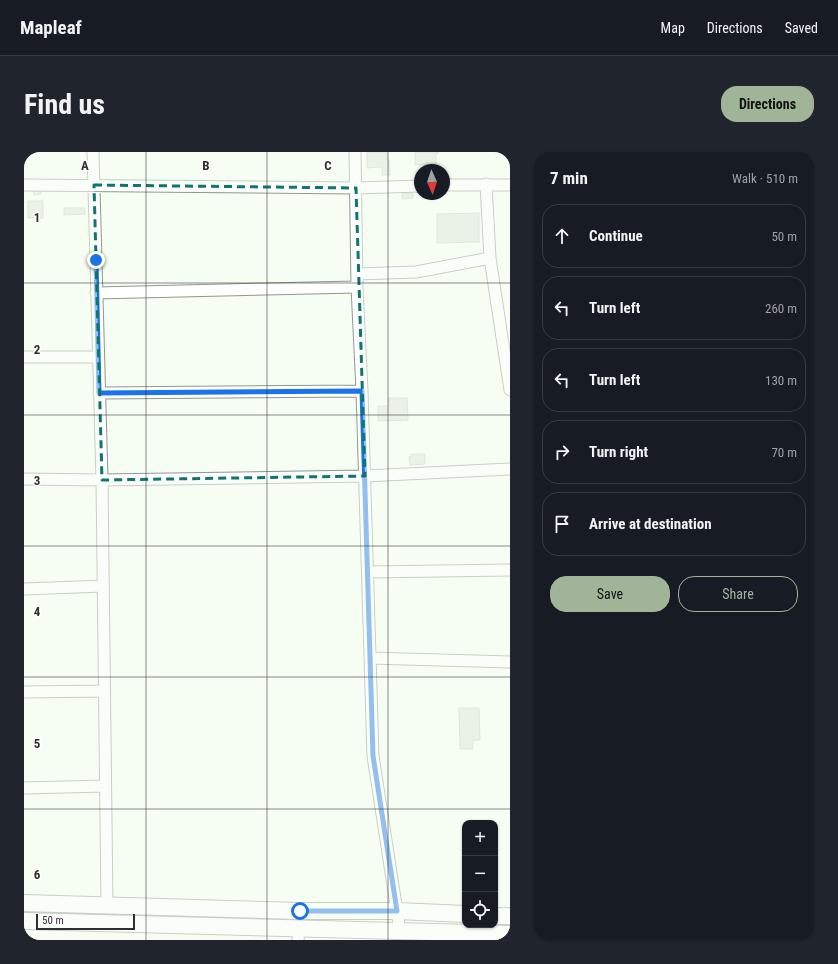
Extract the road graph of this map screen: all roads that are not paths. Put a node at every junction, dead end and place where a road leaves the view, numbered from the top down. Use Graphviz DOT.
graph roads {
  1 [pos="92,152"];
  2 [pos="355,152"];
  3 [pos="486,184"];
  4 [pos="24,185"];
  5 [pos="510,185"];
  6 [pos="94,186"];
  7 [pos="414,186"];
  8 [pos="450,186"];
  9 [pos="356,188"];
  10 [pos="490,258"];
  11 [pos="357,274"];
  12 [pos="357,287"];
  13 [pos="96,293"];
  14 [pos="24,356"];
  15 [pos="98,357"];
  16 [pos="510,390"];
  17 [pos="362,391"];
  18 [pos="99,393"];
  19 [pos="510,469"];
  20 [pos="365,476"];
  21 [pos="24,479"];
  22 [pos="102,480"];
  23 [pos="510,570"];
  24 [pos="368,572"];
  25 [pos="103,586"];
  26 [pos="24,589"];
  27 [pos="370,658"];
  28 [pos="510,662"];
  29 [pos="104,691"];
  30 [pos="24,692"];
  31 [pos="105,786"];
  32 [pos="24,788"];
  33 [pos="24,903"];
  34 [pos="107,905"];
  35 [pos="397,911"];
  36 [pos="462,914"];
  37 [pos="498,916"];
  38 [pos="510,916"];
  39 [pos="24,921"];
  40 [pos="400,931"];
  41 [pos="299,934"];
  42 [pos="502,936"];
  1 -- 6 [label="street"];
  2 -- 9 [label="street"];
  3 -- 5 [label="street"];
  3 -- 8 [label="street"];
  3 -- 10 [label="street"];
  4 -- 6 [label="street"];
  6 -- 9 [label="street"];
  6 -- 13 [label="street"];
  7 -- 9 [label="street"];
  9 -- 11 [label="street"];
  10 -- 11 [label="street"];
  10 -- 16 [label="street"];
  11 -- 12 [label="street"];
  12 -- 13 [label="street"];
  12 -- 17 [label="street"];
  13 -- 15 [label="street"];
  14 -- 15 [label="street"];
  15 -- 18 [label="street"];
  17 -- 18 [label="street"];
  17 -- 20 [label="street"];
  18 -- 22 [label="street"];
  19 -- 20 [label="street"];
  20 -- 22 [label="street"];
  20 -- 24 [label="street"];
  21 -- 22 [label="street"];
  22 -- 25 [label="street"];
  23 -- 24 [label="street"];
  24 -- 27 [label="street"];
  25 -- 26 [label="street"];
  25 -- 29 [label="street"];
  27 -- 28 [label="street"];
  27 -- 35 [label="street"];
  29 -- 30 [label="street"];
  29 -- 31 [label="street"];
  31 -- 32 [label="street"];
  31 -- 34 [label="street"];
  33 -- 34 [label="street"];
  34 -- 35 [label="street"];
  35 -- 36 [label="street"];
  35 -- 40 [label="street"];
  37 -- 38 [label="street"];
  39 -- 41 [label="street"];
  40 -- 41 [label="street"];
  40 -- 42 [label="street"];
}
